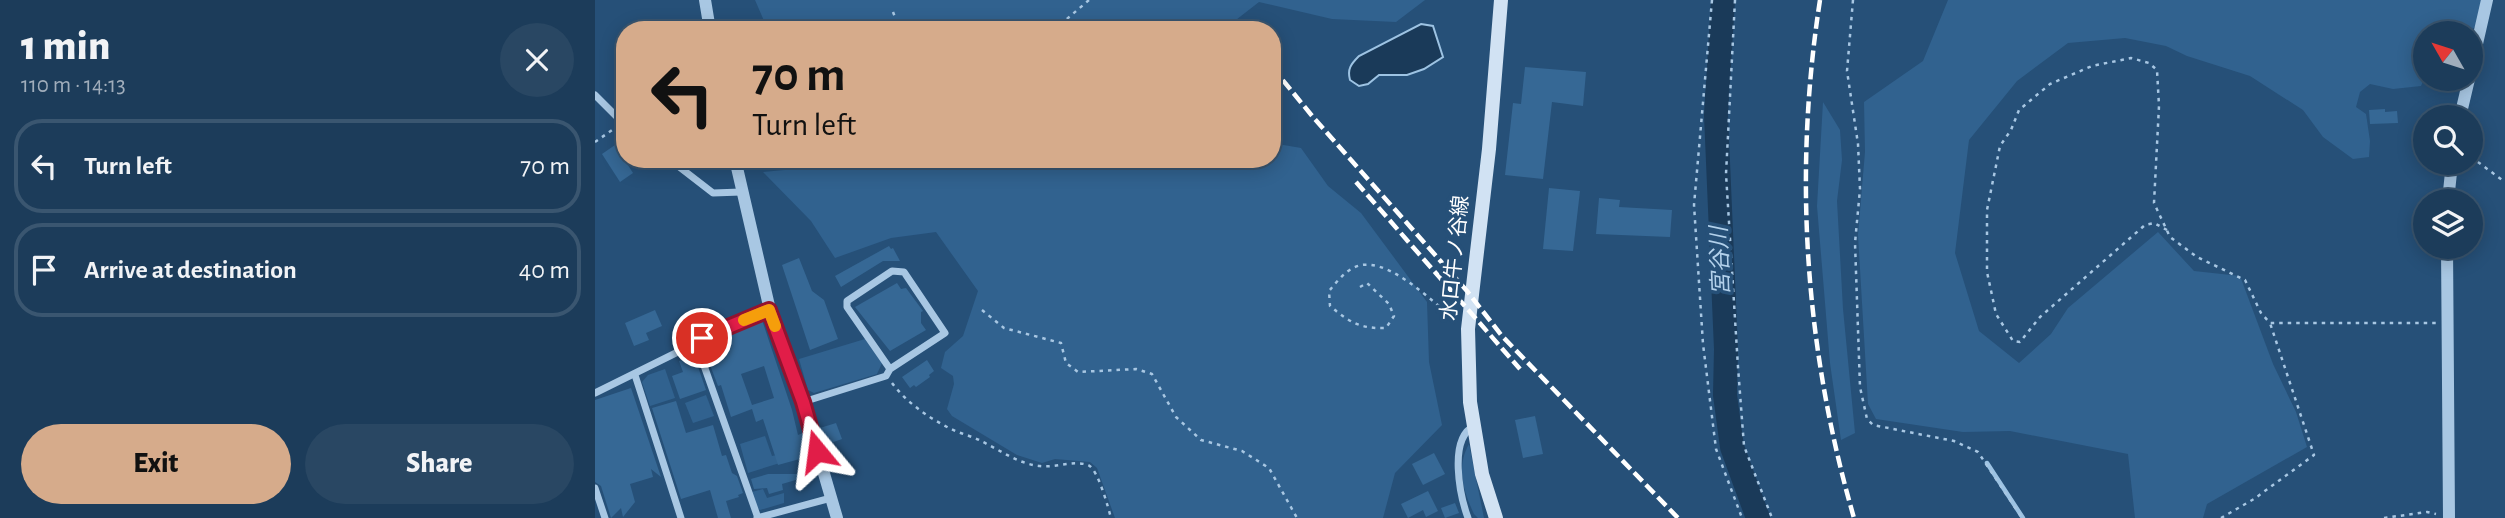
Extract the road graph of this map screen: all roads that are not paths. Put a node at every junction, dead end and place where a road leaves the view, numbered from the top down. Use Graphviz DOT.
graph roads {
  1 [pos="705,0"];
  2 [pos="1501,0"];
  3 [pos="2487,0"];
  4 [pos="708,21"];
  5 [pos="2482,21"];
  6 [pos="595,95"];
  7 [pos="616,117"];
  8 [pos="681,168"];
  9 [pos="736,168"];
  10 [pos="741,192"];
  11 [pos="2447,259"];
  12 [pos="769,310"];
  13 [pos="696,343"];
  14 [pos="890,369"];
  15 [pos="635,375"];
  16 [pos="595,393"];
  17 [pos="803,402"];
  18 [pos="1474,426"];
  19 [pos="595,488"];
  20 [pos="831,498"];
  21 [pos="2449,517"];
  22 [pos="605,518"];
  23 [pos="681,518"];
  24 [pos="758,518"];
  25 [pos="837,518"];
  26 [pos="1468,518"];
  27 [pos="1496,518"];
  1 -- 4 [label="street"];
  2 -- 18 [label="main road, 水口牛ノ谷線"];
  3 -- 5 [label="street"];
  6 -- 7 [label="street"];
  8 -- 10 [label="street"];
  9 -- 10 [label="street"];
  10 -- 12 [label="street"];
  11 -- 21 [label="street"];
  12 -- 13 [label="street"];
  12 -- 17 [label="street"];
  13 -- 15 [label="street"];
  13 -- 24 [label="street"];
  14 -- 14 [label="street"];
  14 -- 17 [label="street"];
  15 -- 16 [label="street"];
  15 -- 23 [label="street"];
  17 -- 20 [label="street"];
  18 -- 26 [label="street"];
  18 -- 27 [label="main road, 水口牛ノ谷線"];
  19 -- 22 [label="street"];
  20 -- 24 [label="street"];
  20 -- 25 [label="street"];
}
